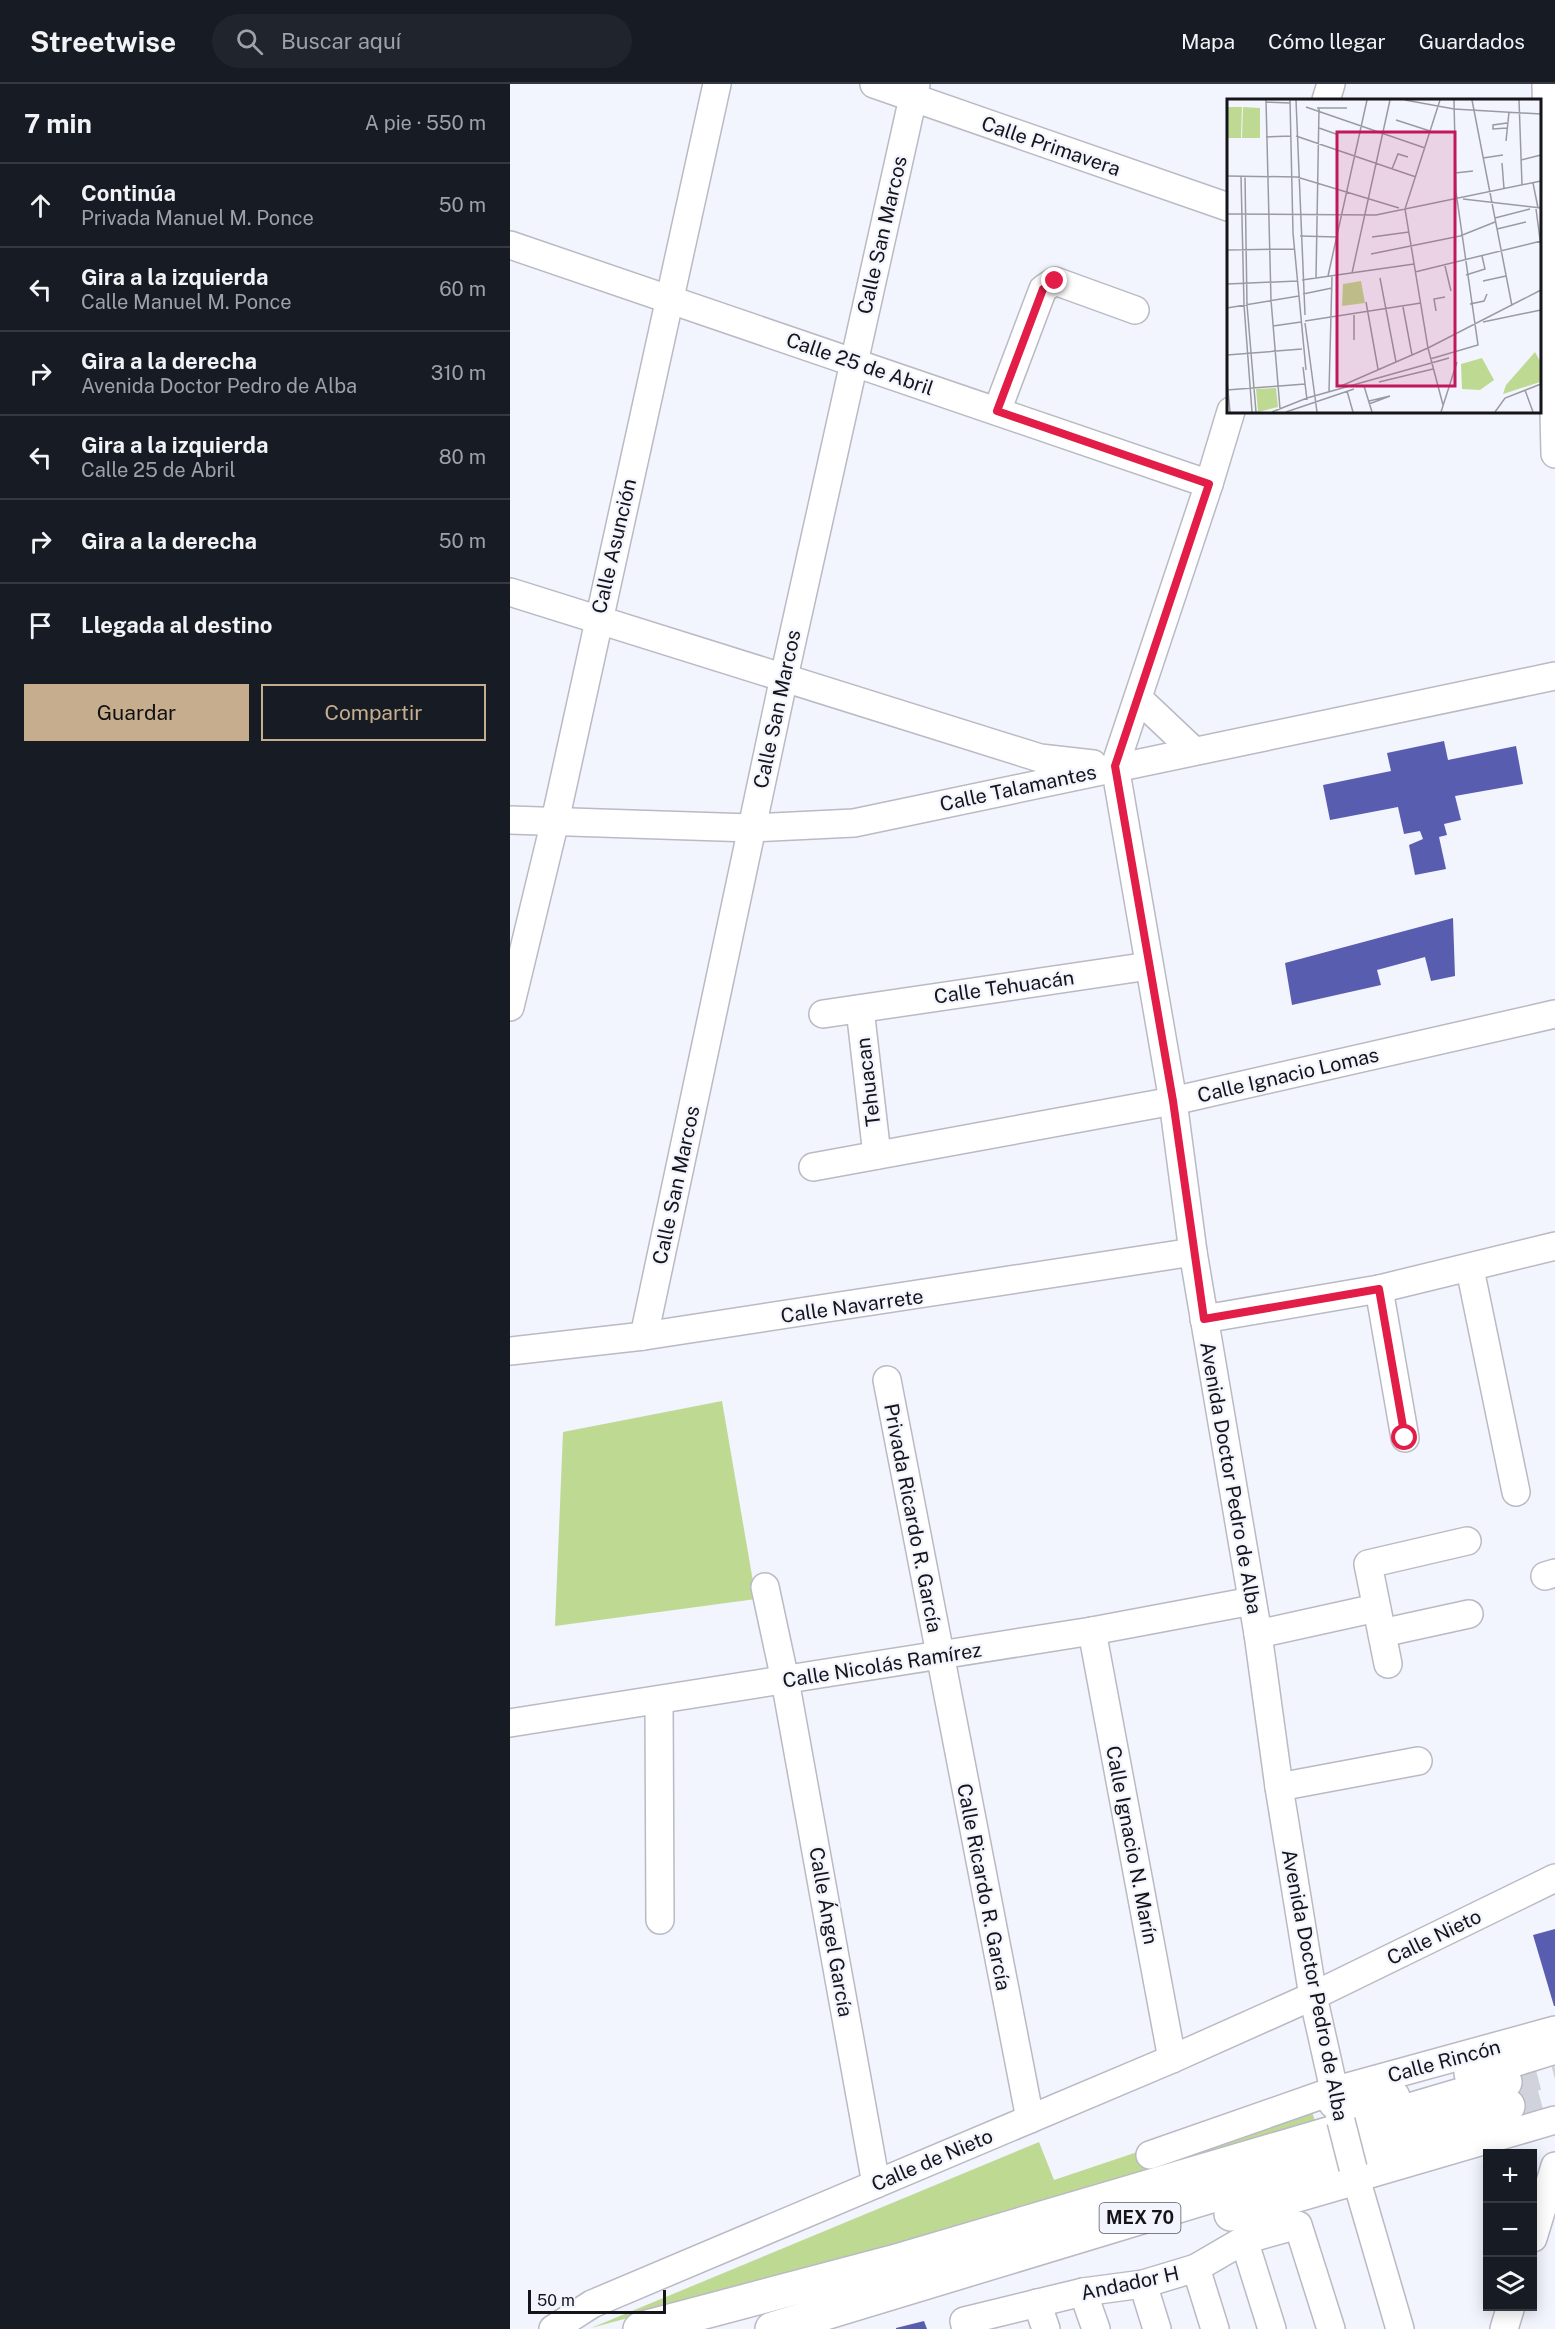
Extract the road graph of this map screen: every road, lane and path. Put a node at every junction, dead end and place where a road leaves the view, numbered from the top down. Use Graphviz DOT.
graph roads {
  1 [pos="717,84"];
  2 [pos="874,84"];
  3 [pos="1331,84"];
  4 [pos="1546,84"];
  5 [pos="915,91"];
  6 [pos="1326,99"];
  7 [pos="1227,207"];
  8 [pos="510,245"];
  9 [pos="669,299"];
  10 [pos="1135,310"];
  11 [pos="854,362"];
  12 [pos="997,411"];
  13 [pos="1231,412"];
  14 [pos="1555,452"];
  15 [pos="1209,484"];
  16 [pos="510,592"];
  17 [pos="598,620"];
  18 [pos="1555,676"];
  19 [pos="784,677"];
  20 [pos="1139,699"];
  21 [pos="1193,750"];
  22 [pos="1115,766"];
  23 [pos="1039,771"];
  24 [pos="510,820"];
  25 [pos="555,821"];
  26 [pos="752,828"];
  27 [pos="1149,966"];
  28 [pos="510,1007"];
  29 [pos="860,1009"];
  30 [pos="823,1014"];
  31 [pos="1555,1014"];
  32 [pos="1173,1101"];
  33 [pos="877,1155"];
  34 [pos="813,1167"];
  35 [pos="1555,1246"];
  36 [pos="1193,1252"];
  37 [pos="1470,1269"];
  38 [pos="1379,1289"];
  39 [pos="1204,1319"];
  40 [pos="644,1336"];
  41 [pos="510,1351"];
  42 [pos="887,1380"];
  43 [pos="1405,1438"];
  44 [pos="1516,1492"];
  45 [pos="1467,1541"];
  46 [pos="765,1587"];
  47 [pos="1252,1601"];
  48 [pos="1469,1614"];
  49 [pos="1379,1620"];
  50 [pos="1092,1631"];
  51 [pos="1258,1634"];
  52 [pos="939,1656"];
  53 [pos="1388,1664"];
  54 [pos="785,1680"];
  55 [pos="659,1701"];
  56 [pos="510,1723"];
  57 [pos="1418,1761"];
  58 [pos="1279,1787"];
  59 [pos="1555,1878"];
  60 [pos="660,1920"];
  61 [pos="1313,1996"];
  62 [pos="1555,2030"];
  63 [pos="1555,2048"];
  64 [pos="1173,2059"];
  65 [pos="1336,2105"];
  66 [pos="1030,2119"];
  67 [pos="1555,2120"];
  68 [pos="1150,2155"];
  69 [pos="1555,2166"];
  70 [pos="1355,2173"];
  71 [pos="876,2184"];
  72 [pos="1537,2225"];
  73 [pos="1244,2240"];
  74 [pos="1196,2268"];
  75 [pos="1143,2284"];
  76 [pos="1083,2292"];
  77 [pos="880,2297"];
  78 [pos="1038,2303"];
  79 [pos="1510,2311"];
  80 [pos="553,2329"];
  81 [pos="640,2329"];
  82 [pos="772,2329"];
  83 [pos="966,2329"];
  84 [pos="1046,2329"];
  85 [pos="1096,2329"];
  86 [pos="1157,2329"];
  87 [pos="1215,2329"];
  88 [pos="1272,2329"];
  89 [pos="1331,2329"];
  90 [pos="1401,2329"];
  91 [pos="1504,2329"];
  1 -- 9 [label="street, Calle Asunción"];
  2 -- 5 [label="street, Calle Primavera"];
  3 -- 6 [label="street"];
  4 -- 14 [label="street"];
  5 -- 7 [label="street, Calle Primavera"];
  5 -- 11 [label="street, Calle San Marcos"];
  8 -- 9 [label="street, Calle 25 de Abril"];
  9 -- 11 [label="street, Calle 25 de Abril"];
  9 -- 17 [label="street, Calle Asunción"];
  10 -- 12 [label="street"];
  11 -- 12 [label="street, Calle 25 de Abril"];
  11 -- 19 [label="street, Calle San Marcos"];
  12 -- 15 [label="street, Calle 25 de Abril"];
  13 -- 15 [label="street, Avenida Doctor Pedro de Alba"];
  15 -- 20 [label="street, Avenida Doctor Pedro de Alba"];
  16 -- 17 [label="street"];
  17 -- 19 [label="street"];
  17 -- 25 [label="street, Calle Asunción"];
  18 -- 21 [label="street, Calle Talamantes"];
  19 -- 23 [label="street"];
  19 -- 26 [label="street, Calle San Marcos"];
  20 -- 21 [label="street"];
  20 -- 22 [label="street, Avenida Doctor Pedro de Alba"];
  21 -- 22 [label="street, Calle Talamantes"];
  22 -- 23 [label="street, Calle Talamantes"];
  22 -- 27 [label="street, Avenida Doctor Pedro de Alba"];
  23 -- 26 [label="street, Calle Talamantes"];
  24 -- 25 [label="street, Calle Talamantes"];
  25 -- 26 [label="street, Calle Talamantes"];
  25 -- 28 [label="street, Calle Asunción"];
  26 -- 40 [label="street, Calle San Marcos"];
  27 -- 29 [label="street, Calle Tehuacán"];
  27 -- 32 [label="street, Avenida Doctor Pedro de Alba"];
  29 -- 30 [label="street, Calle Tehuacán"];
  29 -- 33 [label="street, Tehuacan"];
  31 -- 32 [label="street, Calle Ignacio Lomas"];
  32 -- 33 [label="street, Calle Ignacio Lomas"];
  32 -- 36 [label="street, Avenida Doctor Pedro de Alba"];
  33 -- 34 [label="street, Calle Ignacio Lomas"];
  35 -- 37 [label="street"];
  36 -- 39 [label="street, Avenida Doctor Pedro de Alba"];
  36 -- 40 [label="street, Calle Navarrete"];
  37 -- 38 [label="street"];
  37 -- 44 [label="street"];
  38 -- 39 [label="street"];
  38 -- 43 [label="street"];
  39 -- 47 [label="street, Avenida Doctor Pedro de Alba"];
  40 -- 41 [label="street, Calle Navarrete"];
  42 -- 52 [label="street, Privada Ricardo R. García"];
  45 -- 49 [label="street"];
  46 -- 54 [label="street, Calle Ángel García"];
  47 -- 50 [label="street, Calle Nicolás Ramírez"];
  47 -- 51 [label="street, Avenida Doctor Pedro de Alba"];
  48 -- 49 [label="street, Avenida Doctor Pedro de Alba"];
  49 -- 51 [label="street, Avenida Doctor Pedro de Alba"];
  49 -- 53 [label="street"];
  50 -- 52 [label="street, Calle Nicolás Ramírez"];
  50 -- 64 [label="street, Calle Ignacio N. Marín"];
  51 -- 58 [label="street, Avenida Doctor Pedro de Alba"];
  52 -- 54 [label="street, Calle Nicolás Ramírez"];
  52 -- 66 [label="street, Calle Ricardo R. García"];
  54 -- 55 [label="street, Calle Nicolás Ramírez"];
  54 -- 71 [label="street, Calle Ángel García"];
  55 -- 56 [label="street, Calle Nicolás Ramírez"];
  55 -- 60 [label="street"];
  57 -- 58 [label="street"];
  58 -- 61 [label="street, Avenida Doctor Pedro de Alba"];
  59 -- 61 [label="street, Calle Nieto"];
  61 -- 64 [label="street, Calle de Nieto"];
  61 -- 65 [label="street, Avenida Doctor Pedro de Alba"];
  62 -- 65 [label="street, Calle Rincón"];
  63 -- 65 [label="main road"];
  64 -- 66 [label="street, Calle de Nieto"];
  65 -- 68 [label="street, Calle Rincón"];
  65 -- 70 [label="street, Avenida Doctor Pedro de Alba, bridge"];
  66 -- 71 [label="street, Calle de Nieto"];
  67 -- 70 [label="street"];
  69 -- 72 [label="street"];
  70 -- 77 [label="main road"];
  70 -- 90 [label="street, Avenida Doctor Pedro de Alba"];
  71 -- 80 [label="street, Calle de Nieto"];
  73 -- 74 [label="street, Andador H"];
  73 -- 88 [label="street"];
  73 -- 89 [label="street, Andador H"];
  74 -- 75 [label="street, Andador H"];
  74 -- 87 [label="street"];
  75 -- 76 [label="street, Andador H"];
  75 -- 86 [label="street"];
  76 -- 78 [label="street, Andador H"];
  76 -- 85 [label="street"];
  77 -- 81 [label="main road, MEX 70"];
  77 -- 82 [label="main road, MEX 70"];
  78 -- 83 [label="street, Andador H"];
  78 -- 84 [label="street"];
  79 -- 91 [label="street"];
}
